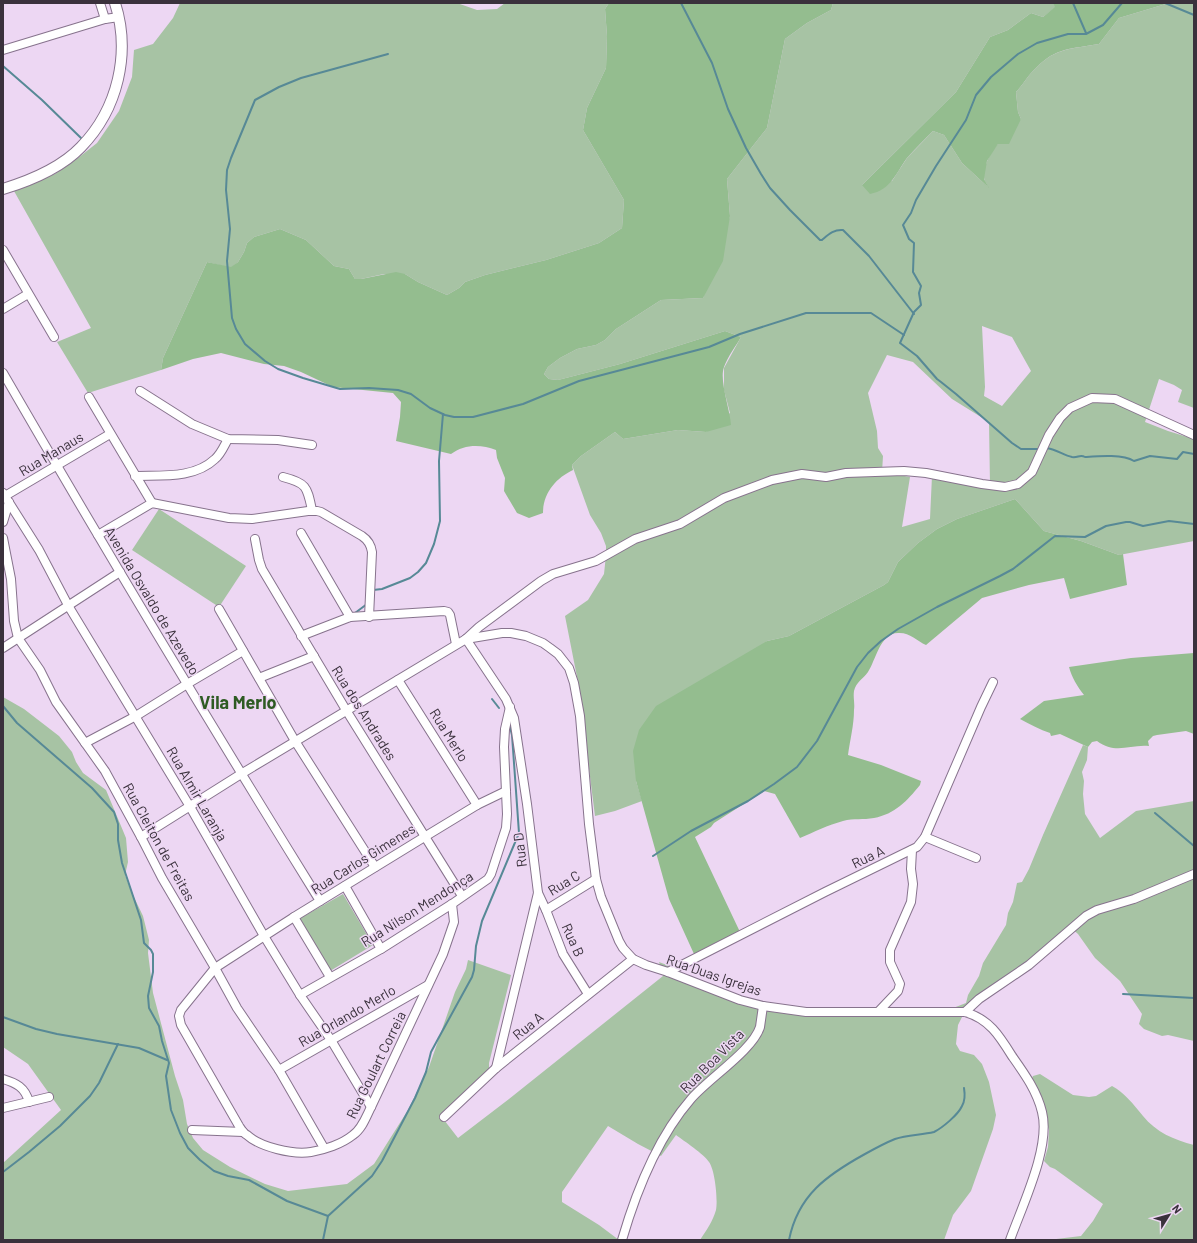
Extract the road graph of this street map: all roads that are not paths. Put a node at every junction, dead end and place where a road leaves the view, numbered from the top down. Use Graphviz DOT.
graph roads {
  1 [pos="100,3"];
  2 [pos="115,3"];
  3 [pos="119,17"];
  4 [pos="105,19"];
  5 [pos="3,50"];
  6 [pos="3,189"];
  7 [pos="3,250"];
  8 [pos="28,294"];
  9 [pos="3,310"];
  10 [pos="54,337"];
  11 [pos="3,373"];
  12 [pos="140,391"];
  13 [pos="89,397"];
  14 [pos="110,434"];
  15 [pos="1194,435"];
  16 [pos="228,439"];
  17 [pos="312,444"];
  18 [pos="57,466"];
  19 [pos="135,476"];
  20 [pos="283,477"];
  21 [pos="6,497"];
  22 [pos="152,503"];
  23 [pos="312,510"];
  24 [pos="3,522"];
  25 [pos="300,533"];
  26 [pos="98,535"];
  27 [pos="3,538"];
  28 [pos="255,539"];
  29 [pos="120,572"];
  30 [pos="69,606"];
  31 [pos="219,610"];
  32 [pos="350,617"];
  33 [pos="369,617"];
  34 [pos="302,636"];
  35 [pos="18,638"];
  36 [pos="466,639"];
  37 [pos="456,644"];
  38 [pos="3,648"];
  39 [pos="243,651"];
  40 [pos="314,656"];
  41 [pos="259,678"];
  42 [pos="398,680"];
  43 [pos="993,682"];
  44 [pos="187,684"];
  45 [pos="510,706"];
  46 [pos="346,710"];
  47 [pos="136,716"];
  48 [pos="295,741"];
  49 [pos="85,743"];
  50 [pos="241,774"];
  51 [pos="506,791"];
  52 [pos="477,805"];
  53 [pos="189,806"];
  54 [pos="426,836"];
  55 [pos="141,837"];
  56 [pos="925,837"];
  57 [pos="912,850"];
  58 [pos="976,858"];
  59 [pos="375,867"];
  60 [pos="1194,874"];
  61 [pos="596,879"];
  62 [pos="345,886"];
  63 [pos="538,893"];
  64 [pos="462,896"];
  65 [pos="320,901"];
  66 [pos="452,904"];
  67 [pos="546,910"];
  68 [pos="294,917"];
  69 [pos="264,936"];
  70 [pos="381,948"];
  71 [pos="633,959"];
  72 [pos="215,968"];
  73 [pos="668,972"];
  74 [pos="330,977"];
  75 [pos="428,985"];
  76 [pos="588,994"];
  77 [pos="300,995"];
  78 [pos="763,1006"];
  79 [pos="879,1011"];
  80 [pos="965,1012"];
  81 [pos="179,1016"];
  82 [pos="331,1040"];
  83 [pos="496,1068"];
  84 [pos="279,1070"];
  85 [pos="3,1079"];
  86 [pos="49,1097"];
  87 [pos="29,1102"];
  88 [pos="371,1107"];
  89 [pos="3,1108"];
  90 [pos="444,1118"];
  91 [pos="192,1130"];
  92 [pos="243,1132"];
  93 [pos="324,1148"];
  94 [pos="622,1240"];
  95 [pos="1010,1240"];
  1 -- 4 [label="street"];
  2 -- 3 [label="main road"];
  3 -- 4 [label="street"];
  3 -- 6 [label="main road"];
  4 -- 5 [label="street"];
  7 -- 8 [label="street"];
  8 -- 9 [label="street"];
  8 -- 10 [label="street"];
  11 -- 18 [label="street, Avenida Osvaldo de Azevedo"];
  12 -- 16 [label="street"];
  13 -- 14 [label="street"];
  14 -- 18 [label="street, Rua Manaus"];
  14 -- 19 [label="street"];
  15 -- 36 [label="street"];
  16 -- 17 [label="street"];
  16 -- 19 [label="street"];
  18 -- 21 [label="street, Rua Manaus"];
  18 -- 26 [label="street, Avenida Osvaldo de Azevedo"];
  19 -- 22 [label="street"];
  20 -- 23 [label="street"];
  21 -- 24 [label="street"];
  21 -- 30 [label="street, Rua Almir Laranja"];
  22 -- 23 [label="street"];
  22 -- 26 [label="street"];
  23 -- 33 [label="street"];
  25 -- 32 [label="street"];
  26 -- 29 [label="street, Avenida Osvaldo de Azevedo"];
  27 -- 35 [label="street, Rua Cleiton de Freitas"];
  28 -- 34 [label="street, Rua dos Andrades"];
  29 -- 30 [label="street"];
  29 -- 44 [label="street, Avenida Osvaldo de Azevedo"];
  30 -- 35 [label="street"];
  30 -- 47 [label="street, Rua Almir Laranja"];
  31 -- 39 [label="street"];
  32 -- 33 [label="street"];
  32 -- 34 [label="street"];
  33 -- 37 [label="street"];
  34 -- 40 [label="street, Rua dos Andrades"];
  35 -- 38 [label="street"];
  35 -- 49 [label="street, Rua Cleiton de Freitas"];
  36 -- 37 [label="street"];
  36 -- 45 [label="street, Rua D"];
  36 -- 61 [label="street, Rua Duas Igrejas"];
  37 -- 42 [label="street"];
  39 -- 41 [label="street"];
  39 -- 44 [label="street"];
  40 -- 41 [label="street"];
  40 -- 46 [label="street, Rua dos Andrades"];
  41 -- 48 [label="street"];
  42 -- 46 [label="street"];
  42 -- 52 [label="street, Rua Merlo"];
  43 -- 56 [label="street, Rua A"];
  44 -- 47 [label="street"];
  44 -- 50 [label="street, Avenida Osvaldo de Azevedo"];
  45 -- 51 [label="street"];
  45 -- 63 [label="street, Rua D"];
  46 -- 48 [label="street"];
  46 -- 54 [label="street, Rua dos Andrades"];
  47 -- 49 [label="street"];
  47 -- 53 [label="street, Rua Almir Laranja"];
  48 -- 50 [label="street"];
  48 -- 59 [label="street"];
  49 -- 55 [label="street, Rua Cleiton de Freitas"];
  50 -- 53 [label="street"];
  50 -- 65 [label="street, Avenida Osvaldo de Azevedo"];
  51 -- 52 [label="street, Rua Carlos Gimenes"];
  51 -- 64 [label="street, Rua Nilson Mendonça"];
  52 -- 54 [label="street, Rua Carlos Gimenes"];
  53 -- 55 [label="street"];
  53 -- 69 [label="street, Rua Almir Laranja"];
  54 -- 59 [label="street, Rua Carlos Gimenes"];
  54 -- 64 [label="street, Rua dos Andrades"];
  55 -- 72 [label="street, Rua Cleiton de Freitas"];
  56 -- 57 [label="street, Rua A"];
  56 -- 58 [label="street"];
  57 -- 73 [label="street, Rua A"];
  57 -- 79 [label="street"];
  59 -- 62 [label="street, Rua Carlos Gimenes"];
  60 -- 80 [label="street"];
  61 -- 67 [label="street, Rua C"];
  61 -- 71 [label="street, Rua Duas Igrejas"];
  62 -- 65 [label="street, Rua Carlos Gimenes"];
  62 -- 70 [label="street"];
  63 -- 67 [label="street, Rua B"];
  63 -- 83 [label="street, Rua D"];
  64 -- 66 [label="street, Rua Nilson Mendonça"];
  65 -- 68 [label="street, Rua Carlos Gimenes"];
  66 -- 70 [label="street, Rua Nilson Mendonça"];
  66 -- 75 [label="street, Rua Goulart Correia"];
  67 -- 76 [label="street, Rua B"];
  68 -- 69 [label="street, Rua Carlos Gimenes"];
  68 -- 74 [label="street"];
  69 -- 72 [label="street, Rua Carlos Gimenes"];
  69 -- 77 [label="street, Rua Almir Laranja"];
  70 -- 74 [label="street, Rua Nilson Mendonça"];
  71 -- 73 [label="street, Rua Duas Igrejas"];
  71 -- 76 [label="street, Rua A"];
  72 -- 81 [label="street, Rua Carlos Gimenes"];
  72 -- 84 [label="street, Rua Cleiton de Freitas"];
  73 -- 78 [label="street, Rua Duas Igrejas"];
  74 -- 77 [label="street, Rua Nilson Mendonça"];
  75 -- 82 [label="street, Rua Orlando Merlo"];
  75 -- 88 [label="street, Rua Goulart Correia"];
  76 -- 83 [label="street, Rua A"];
  77 -- 82 [label="street, Rua Almir Laranja"];
  78 -- 79 [label="street, Rua Duas Igrejas"];
  78 -- 94 [label="street, Rua Boa Vista"];
  79 -- 80 [label="street, Rua Duas Igrejas"];
  80 -- 95 [label="street, Rua Duas Igrejas"];
  81 -- 92 [label="street, Rua Goulart Correia"];
  82 -- 84 [label="street, Rua Orlando Merlo"];
  82 -- 88 [label="street, Rua Almir Laranja"];
  83 -- 90 [label="street, Rua A"];
  84 -- 93 [label="street, Rua Cleiton de Freitas"];
  85 -- 87 [label="street"];
  86 -- 87 [label="street"];
  87 -- 89 [label="street"];
  88 -- 93 [label="street, Rua Goulart Correia"];
  91 -- 92 [label="street"];
  92 -- 93 [label="street, Rua Goulart Correia"];
}
